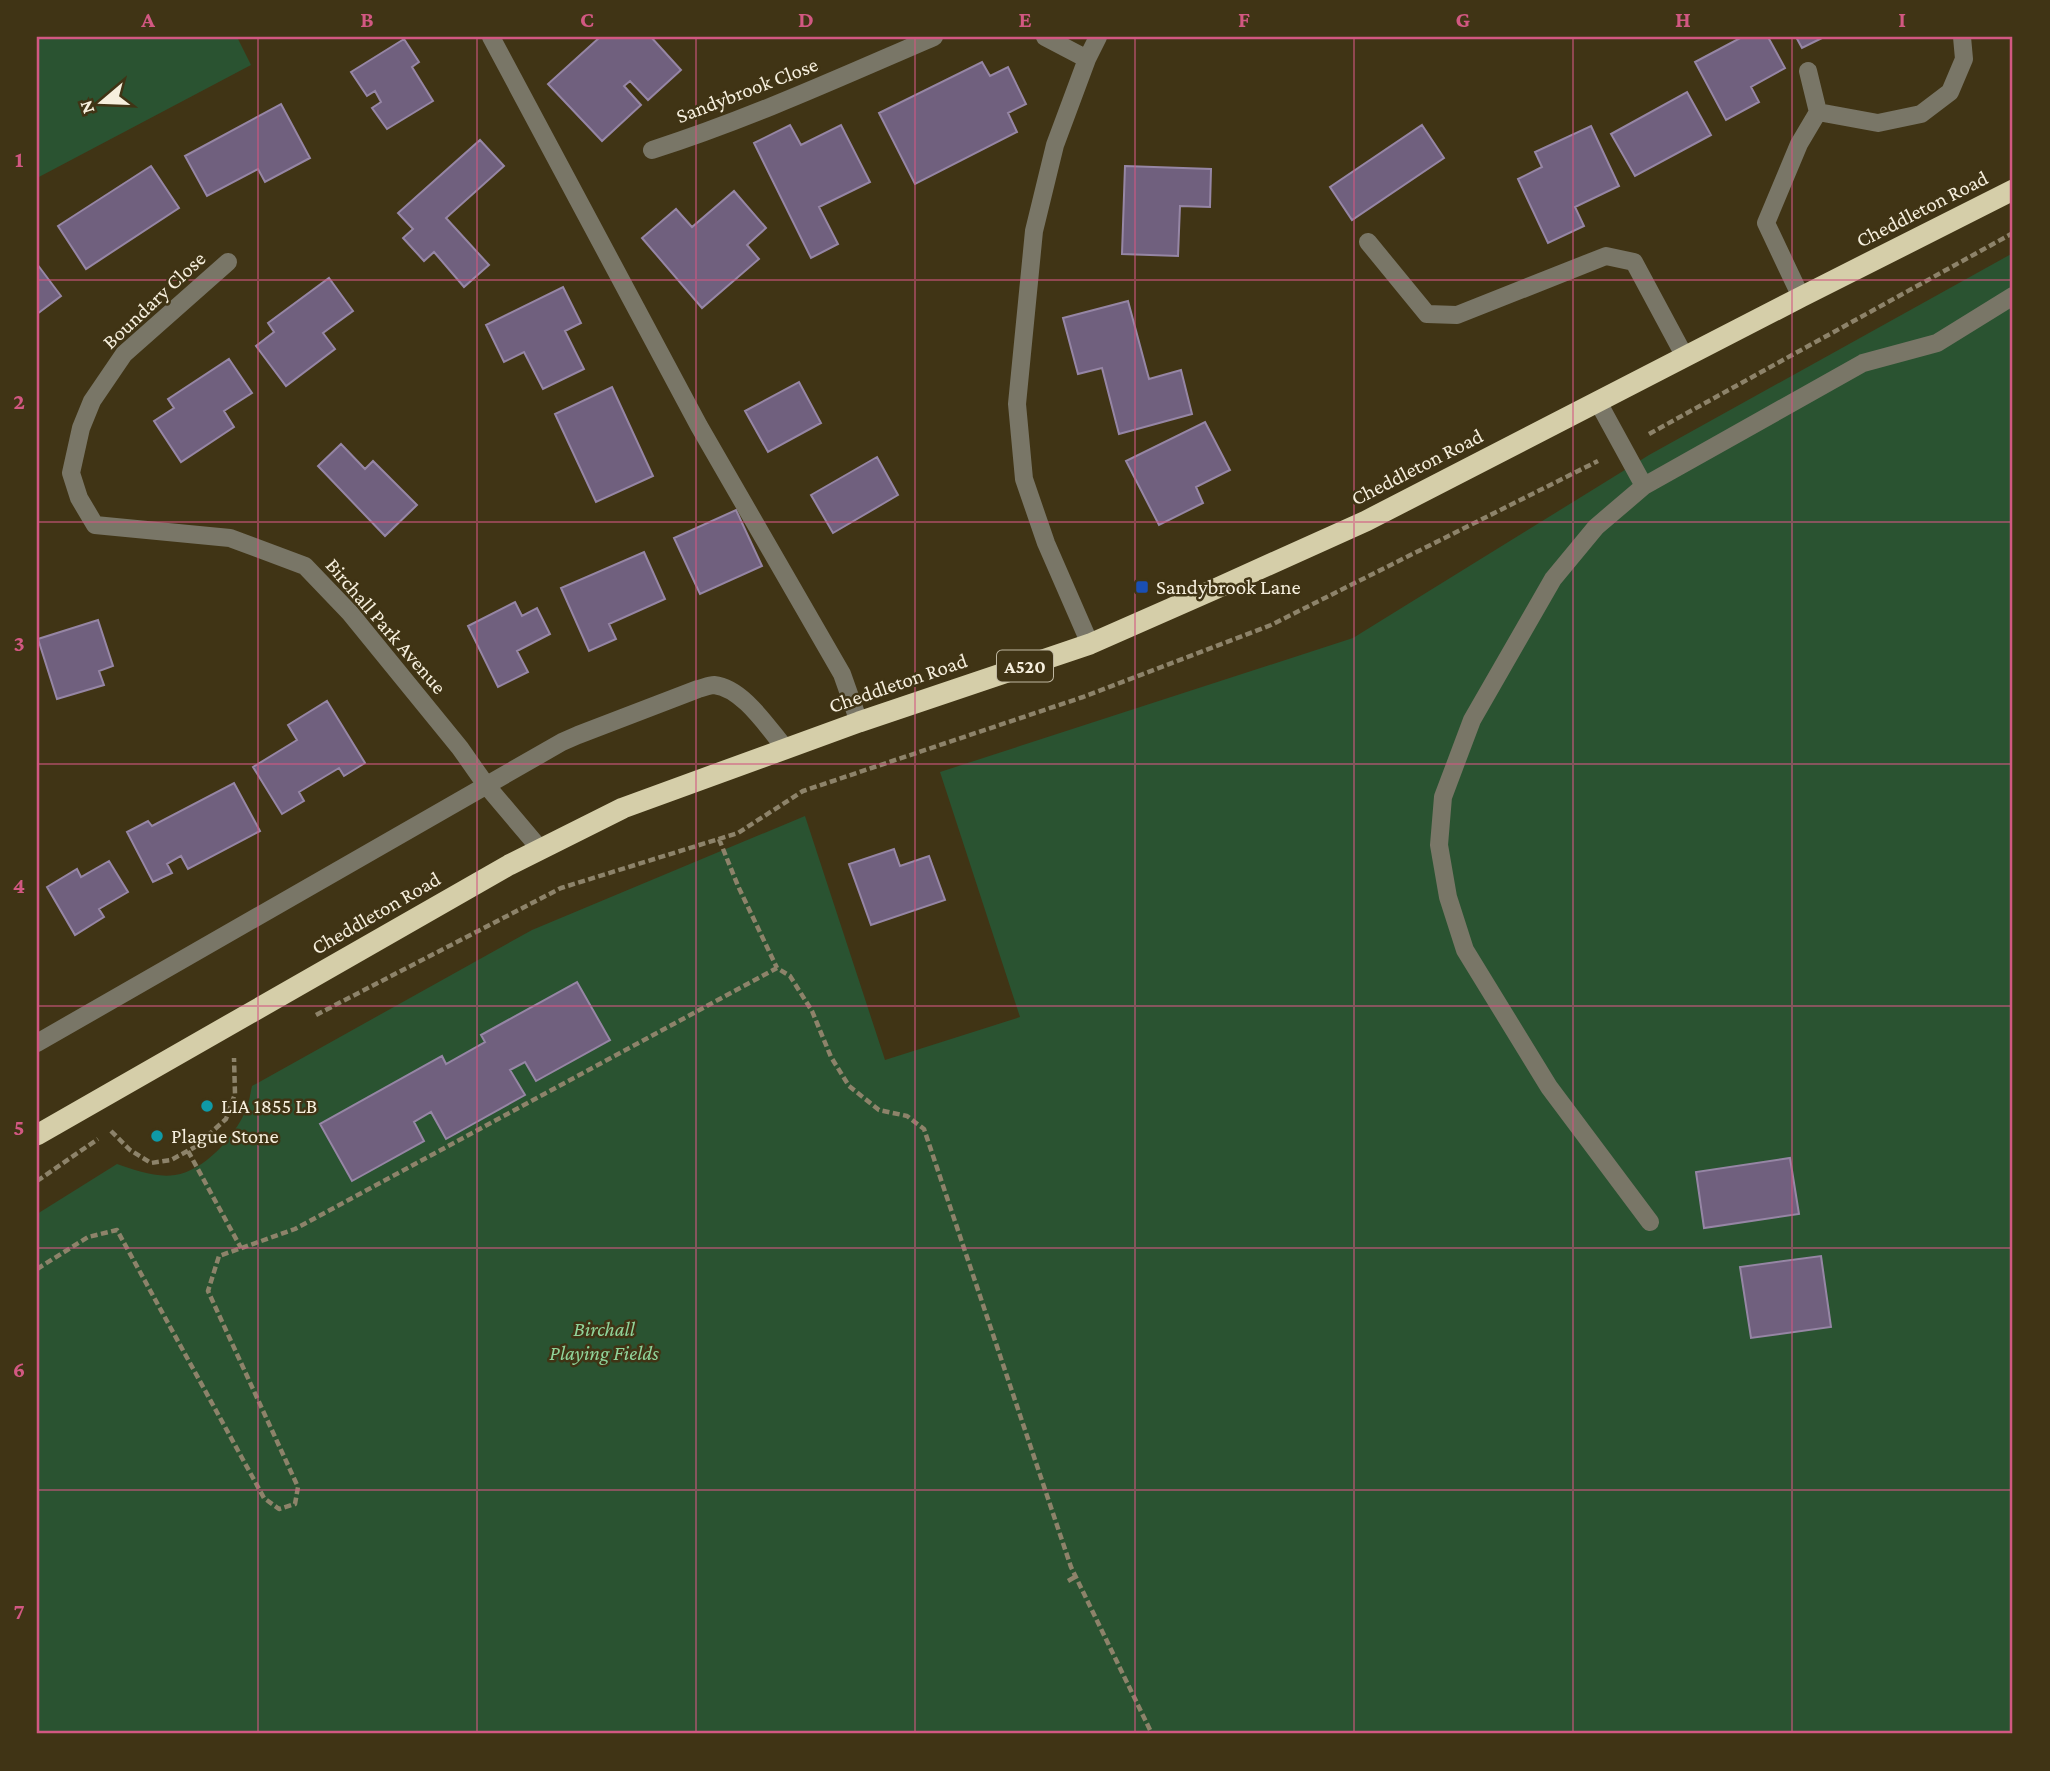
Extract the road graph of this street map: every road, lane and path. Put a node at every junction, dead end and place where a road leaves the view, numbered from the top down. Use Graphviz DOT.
graph roads {
  1 [pos="491,37"];
  2 [pos="934,37"];
  3 [pos="1045,37"];
  4 [pos="1098,37"];
  5 [pos="1962,37"];
  6 [pos="1087,60"];
  7 [pos="1808,71"];
  8 [pos="1818,112"];
  9 [pos="652,150"];
  10 [pos="2013,190"];
  11 [pos="1368,242"];
  12 [pos="228,262"];
  13 [pos="2013,296"];
  14 [pos="1801,297"];
  15 [pos="1685,357"];
  16 [pos="1598,402"];
  17 [pos="1644,486"];
  18 [pos="95,525"];
  19 [pos="1090,644"];
  20 [pos="859,722"];
  21 [pos="786,749"];
  22 [pos="486,785"];
  23 [pos="719,839"];
  24 [pos="541,850"];
  25 [pos="777,968"];
  26 [pos="37,1043"];
  27 [pos="233,1058"];
  28 [pos="37,1135"];
  29 [pos="188,1151"];
  30 [pos="37,1181"];
  31 [pos="1650,1222"];
  32 [pos="241,1248"];
  33 [pos="37,1269"];
  34 [pos="1075,1577"];
  35 [pos="1068,1581"];
  36 [pos="1152,1734"];
  1 -- 20 [label="street"];
  2 -- 9 [label="street, Sandybrook Close"];
  3 -- 6 [label="street"];
  4 -- 6 [label="street"];
  5 -- 8 [label="street"];
  6 -- 19 [label="street"];
  7 -- 8 [label="street"];
  8 -- 14 [label="street"];
  10 -- 14 [label="highway, Cheddleton Road / A520"];
  11 -- 15 [label="street"];
  12 -- 18 [label="street, Boundary Close"];
  13 -- 17 [label="street"];
  14 -- 15 [label="highway, Cheddleton Road / A520"];
  15 -- 16 [label="highway, Cheddleton Road / A520"];
  16 -- 17 [label="street"];
  16 -- 19 [label="highway, Cheddleton Road / A520"];
  17 -- 31 [label="street"];
  18 -- 22 [label="street, Birchall Park Avenue"];
  19 -- 20 [label="highway, Cheddleton Road / A520"];
  20 -- 21 [label="highway, Cheddleton Road / A520"];
  21 -- 22 [label="street"];
  21 -- 24 [label="highway, Cheddleton Road / A520"];
  22 -- 24 [label="street, Birchall Park Avenue"];
  22 -- 26 [label="street"];
  23 -- 25 [label="path"];
  24 -- 28 [label="highway, Cheddleton Road / A520"];
  25 -- 32 [label="path"];
  25 -- 34 [label="path"];
  27 -- 29 [label="path"];
  29 -- 30 [label="path"];
  29 -- 32 [label="path"];
  32 -- 33 [label="path"];
  34 -- 35 [label="path"];
  34 -- 36 [label="path"];
}
